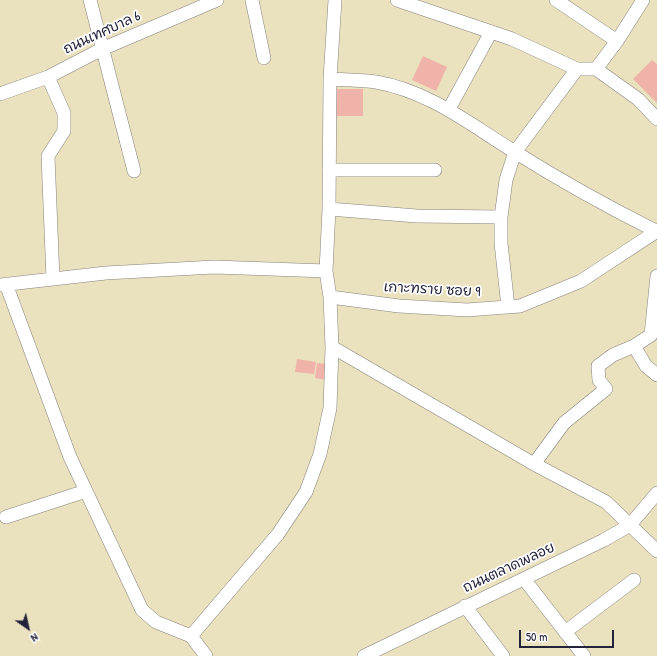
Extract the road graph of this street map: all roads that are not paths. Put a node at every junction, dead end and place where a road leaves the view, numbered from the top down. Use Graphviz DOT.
graph roads {
  1 [pos="90,0"];
  2 [pos="217,0"];
  3 [pos="252,0"];
  4 [pos="335,0"];
  5 [pos="397,0"];
  6 [pos="556,0"];
  7 [pos="643,0"];
  8 [pos="491,32"];
  9 [pos="617,40"];
  10 [pos="102,49"];
  11 [pos="264,58"];
  12 [pos="577,69"];
  13 [pos="596,69"];
  14 [pos="48,77"];
  15 [pos="330,79"];
  16 [pos="0,94"];
  17 [pos="449,109"];
  18 [pos="657,119"];
  19 [pos="515,152"];
  20 [pos="329,170"];
  21 [pos="435,170"];
  22 [pos="134,171"];
  23 [pos="329,208"];
  24 [pos="501,217"];
  25 [pos="656,231"];
  26 [pos="326,271"];
  27 [pos="657,276"];
  28 [pos="53,279"];
  29 [pos="3,284"];
  30 [pos="330,297"];
  31 [pos="508,307"];
  32 [pos="634,346"];
  33 [pos="332,347"];
  34 [pos="657,375"];
  35 [pos="534,464"];
  36 [pos="86,491"];
  37 [pos="657,493"];
  38 [pos="6,517"];
  39 [pos="630,525"];
  40 [pos="657,551"];
  41 [pos="524,579"];
  42 [pos="634,580"];
  43 [pos="465,606"];
  44 [pos="565,632"];
  45 [pos="192,636"];
  46 [pos="206,656"];
  47 [pos="364,656"];
  48 [pos="503,656"];
  49 [pos="584,656"];
  1 -- 10 [label="street"];
  2 -- 10 [label="street, ถนนเทศบาล 6"];
  3 -- 11 [label="street"];
  4 -- 15 [label="street"];
  5 -- 8 [label="street"];
  6 -- 9 [label="street"];
  7 -- 9 [label="street"];
  8 -- 12 [label="street"];
  8 -- 17 [label="street"];
  9 -- 13 [label="street"];
  10 -- 14 [label="street, ถนนเทศบาล 6"];
  10 -- 22 [label="street"];
  12 -- 13 [label="street"];
  12 -- 19 [label="street"];
  13 -- 18 [label="street"];
  14 -- 16 [label="street, ถนนเทศบาล 6"];
  14 -- 28 [label="street"];
  15 -- 17 [label="street"];
  15 -- 20 [label="street"];
  17 -- 19 [label="street"];
  19 -- 24 [label="street"];
  19 -- 25 [label="street"];
  20 -- 21 [label="street"];
  20 -- 23 [label="street"];
  23 -- 24 [label="street"];
  23 -- 26 [label="street"];
  24 -- 31 [label="street"];
  25 -- 31 [label="street, เกาะทราย ซอย 9"];
  26 -- 28 [label="street"];
  26 -- 30 [label="street"];
  27 -- 32 [label="street"];
  28 -- 29 [label="street"];
  29 -- 36 [label="street"];
  30 -- 31 [label="street, เกาะทราย ซอย 9"];
  30 -- 33 [label="street"];
  32 -- 34 [label="street"];
  32 -- 35 [label="street"];
  33 -- 35 [label="street"];
  33 -- 45 [label="street"];
  35 -- 39 [label="street"];
  36 -- 38 [label="street"];
  36 -- 45 [label="street"];
  37 -- 39 [label="street, ถนนตลาดพลอย"];
  39 -- 40 [label="street"];
  39 -- 41 [label="street, ถนนตลาดพลอย"];
  41 -- 43 [label="street, ถนนตลาดพลอย"];
  41 -- 44 [label="street"];
  42 -- 44 [label="street"];
  43 -- 47 [label="street, ถนนตลาดพลอย"];
  43 -- 48 [label="street"];
  44 -- 49 [label="street"];
  45 -- 46 [label="street"];
}
